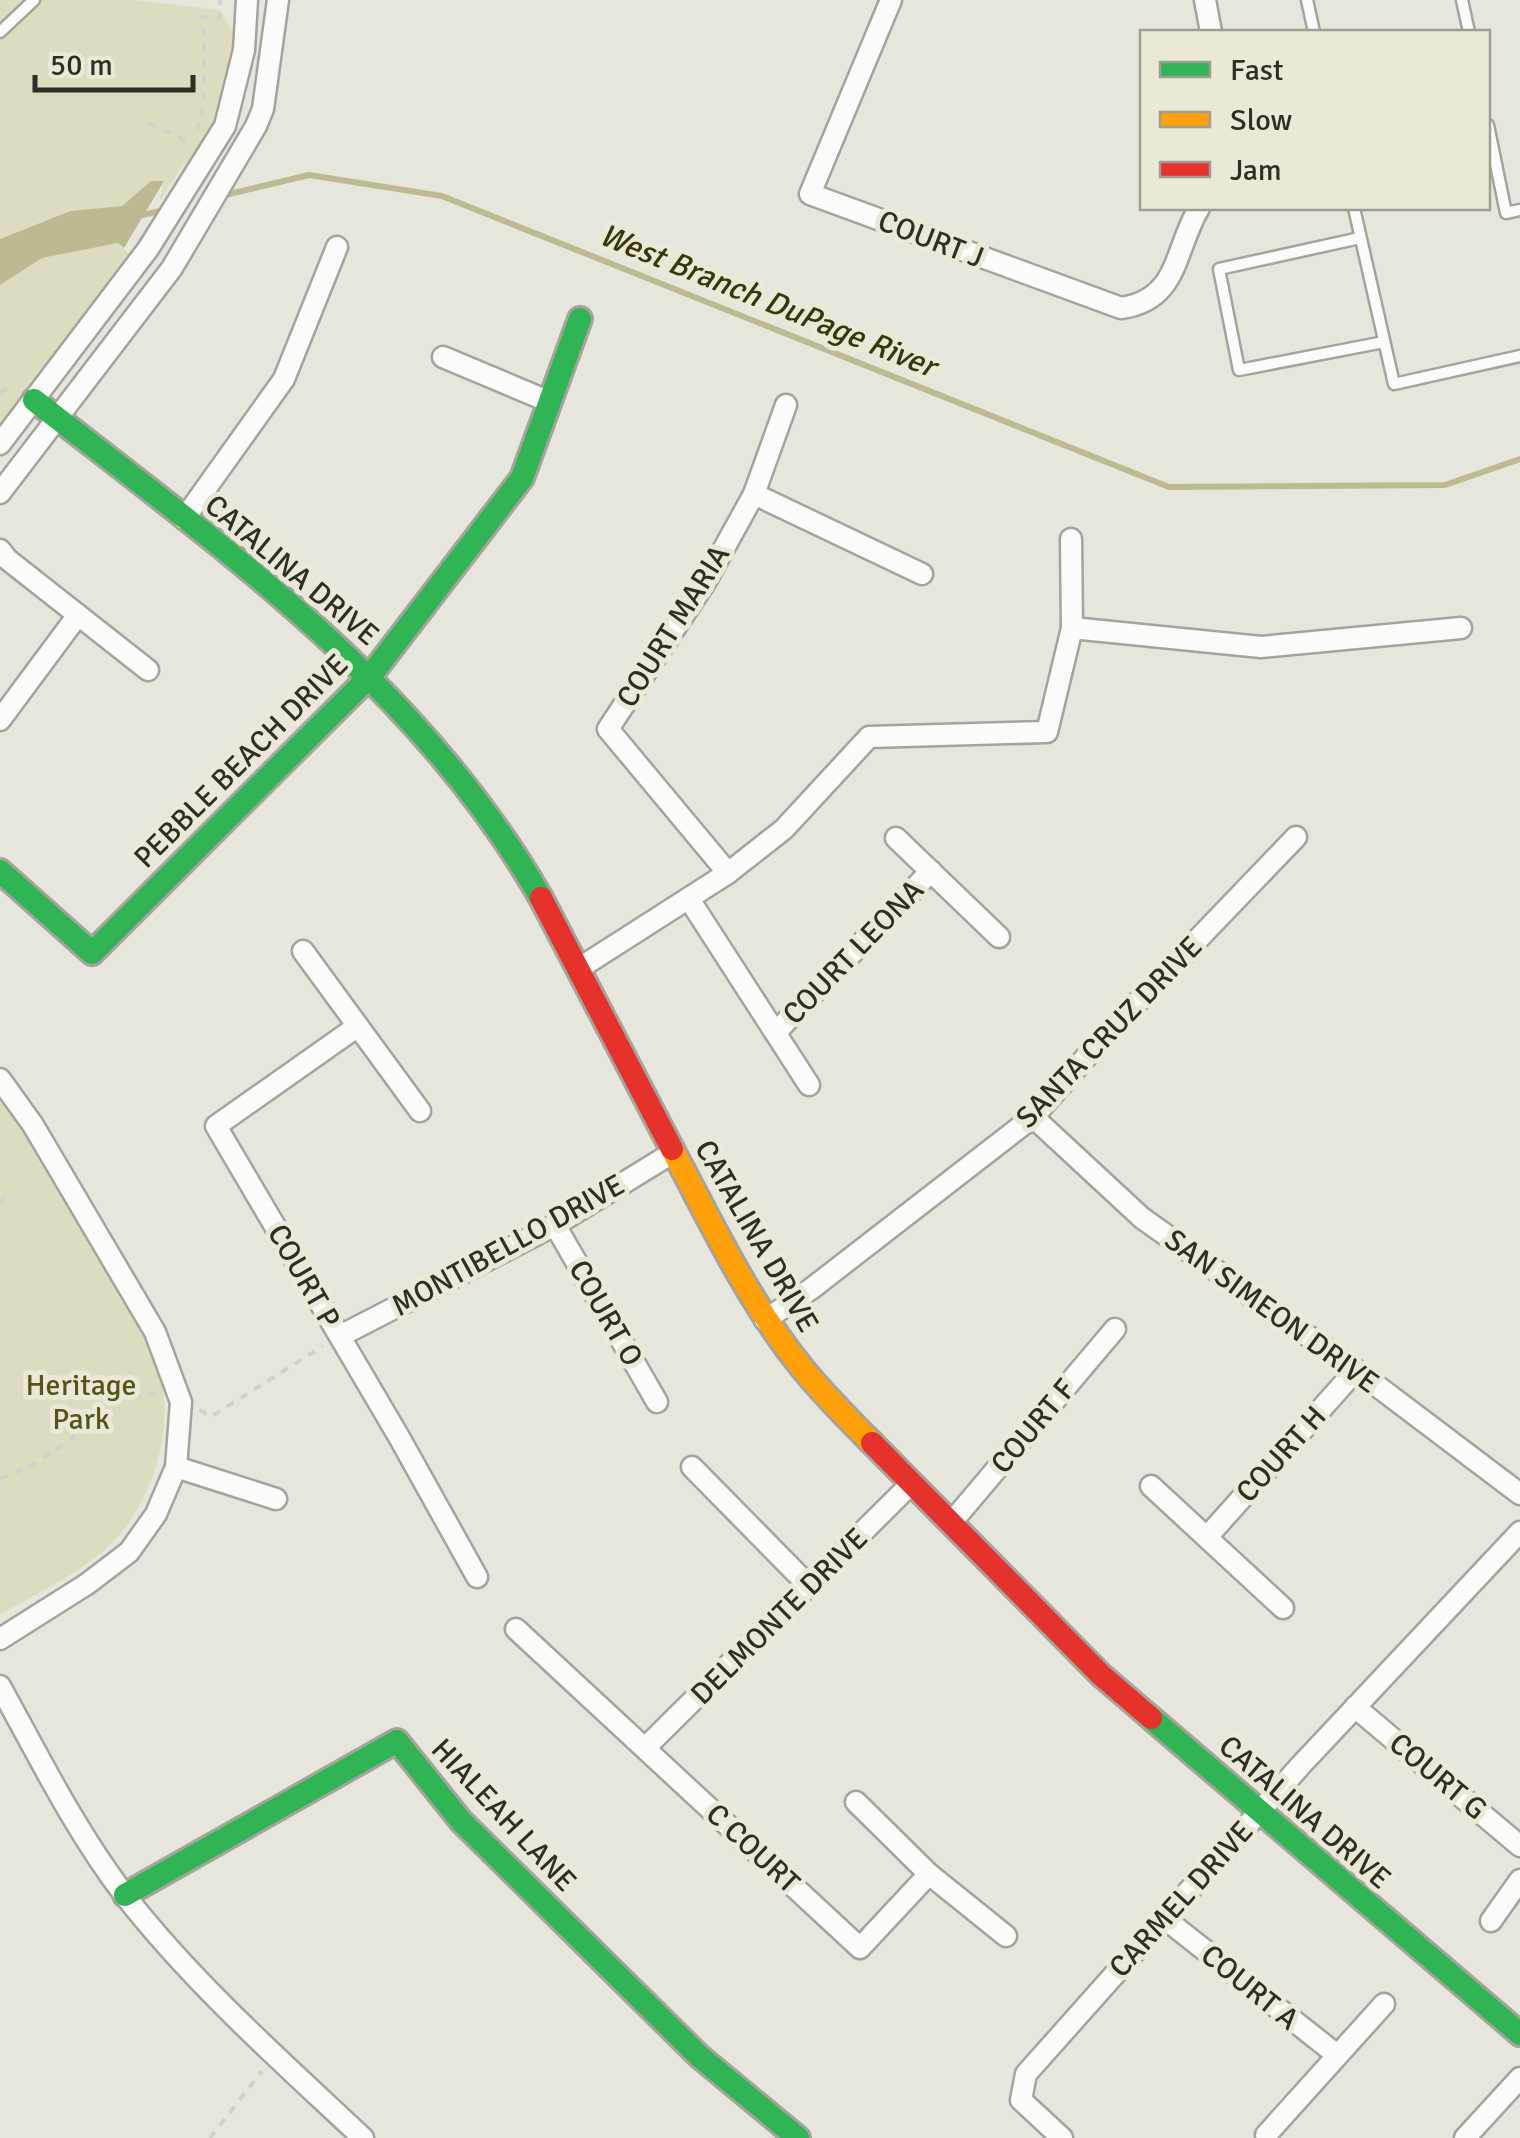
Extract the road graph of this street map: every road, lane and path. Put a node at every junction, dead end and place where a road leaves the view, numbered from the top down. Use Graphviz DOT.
graph roads {
  1 [pos="34,0"];
  2 [pos="220,0"];
  3 [pos="247,0"];
  4 [pos="278,0"];
  5 [pos="891,0"];
  6 [pos="1205,0"];
  7 [pos="1307,0"];
  8 [pos="1462,0"];
  9 [pos="1211,30"];
  10 [pos="1314,30"];
  11 [pos="1469,30"];
  12 [pos="0,32"];
  13 [pos="148,123"];
  14 [pos="1490,135"];
  15 [pos="194,143"];
  16 [pos="195,160"];
  17 [pos="1198,210"];
  18 [pos="1354,210"];
  19 [pos="1520,210"];
  20 [pos="1360,238"];
  21 [pos="336,247"];
  22 [pos="580,318"];
  23 [pos="1384,342"];
  24 [pos="1520,356"];
  25 [pos="443,357"];
  26 [pos="34,400"];
  27 [pos="550,402"];
  28 [pos="786,405"];
  29 [pos="56,418"];
  30 [pos="0,444"];
  31 [pos="0,493"];
  32 [pos="754,494"];
  33 [pos="184,519"];
  34 [pos="1071,539"];
  35 [pos="0,550"];
  36 [pos="922,574"];
  37 [pos="78,615"];
  38 [pos="1072,628"];
  39 [pos="1461,628"];
  40 [pos="148,670"];
  41 [pos="370,675"];
  42 [pos="0,720"];
  43 [pos="1296,837"];
  44 [pos="896,838"];
  45 [pos="0,871"];
  46 [pos="931,872"];
  47 [pos="728,873"];
  48 [pos="689,899"];
  49 [pos="999,937"];
  50 [pos="303,950"];
  51 [pos="578,969"];
  52 [pos="358,1026"];
  53 [pos="776,1032"];
  54 [pos="0,1079"];
  55 [pos="809,1085"];
  56 [pos="420,1110"];
  57 [pos="1033,1117"];
  58 [pos="674,1152"];
  59 [pos="8,1193"];
  60 [pos="0,1202"];
  61 [pos="556,1225"];
  62 [pos="766,1320"];
  63 [pos="1115,1330"];
  64 [pos="340,1336"];
  65 [pos="1356,1370"];
  66 [pos="77,1383"];
  67 [pos="181,1402"];
  68 [pos="656,1402"];
  69 [pos="104,1404"];
  70 [pos="692,1467"];
  71 [pos="176,1468"];
  72 [pos="0,1479"];
  73 [pos="912,1483"];
  74 [pos="1152,1486"];
  75 [pos="1520,1494"];
  76 [pos="276,1498"];
  77 [pos="951,1523"];
  78 [pos="1520,1532"];
  79 [pos="1207,1537"];
  80 [pos="477,1577"];
  81 [pos="809,1586"];
  82 [pos="1283,1608"];
  83 [pos="516,1629"];
  84 [pos="0,1639"];
  85 [pos="0,1686"];
  86 [pos="1355,1706"];
  87 [pos="645,1748"];
  88 [pos="856,1802"];
  89 [pos="1258,1812"];
  90 [pos="1520,1846"];
  91 [pos="929,1874"];
  92 [pos="1520,1880"];
  93 [pos="125,1895"];
  94 [pos="1164,1918"];
  95 [pos="1491,1921"];
  96 [pos="1006,1936"];
  97 [pos="1384,2004"];
  98 [pos="1520,2034"];
  99 [pos="275,2055"];
  100 [pos="1337,2056"];
  101 [pos="1520,2078"];
  102 [pos="1266,2135"];
  103 [pos="210,2138"];
  104 [pos="363,2138"];
  105 [pos="798,2138"];
  106 [pos="1062,2138"];
  107 [pos="1465,2138"];
  1 -- 12 [label="lane"];
  2 -- 15 [label="path"];
  3 -- 16 [label="street"];
  4 -- 29 [label="street"];
  5 -- 17 [label="street, COURT J"];
  6 -- 9 [label="street"];
  7 -- 10 [label="lane"];
  8 -- 11 [label="lane"];
  13 -- 15 [label="path"];
  14 -- 19 [label="lane"];
  15 -- 16 [label="path"];
  16 -- 26 [label="street"];
  18 -- 20 [label="lane"];
  20 -- 23 [label="lane"];
  20 -- 23 [label="lane"];
  21 -- 33 [label="street"];
  22 -- 27 [label="street, PEBBLE BEACH DRIVE"];
  23 -- 24 [label="lane"];
  25 -- 27 [label="street"];
  26 -- 29 [label="street, CATALINA DRIVE"];
  26 -- 30 [label="street"];
  27 -- 41 [label="street, PEBBLE BEACH DRIVE"];
  28 -- 32 [label="street, COURT MARIA"];
  29 -- 31 [label="street"];
  29 -- 33 [label="street, CATALINA DRIVE"];
  32 -- 36 [label="street"];
  32 -- 47 [label="street, COURT MARIA"];
  33 -- 41 [label="street, CATALINA DRIVE"];
  34 -- 38 [label="street"];
  35 -- 37 [label="street"];
  37 -- 40 [label="street"];
  37 -- 42 [label="street"];
  38 -- 39 [label="street"];
  38 -- 47 [label="street"];
  41 -- 45 [label="street, PEBBLE BEACH DRIVE"];
  41 -- 51 [label="street, CATALINA DRIVE"];
  43 -- 57 [label="street, SANTA CRUZ DRIVE"];
  44 -- 46 [label="street, COURT LEONA"];
  46 -- 49 [label="street, COURT LEONA"];
  46 -- 53 [label="street, COURT LEONA"];
  47 -- 48 [label="street"];
  48 -- 51 [label="street"];
  48 -- 53 [label="street, COURT LEONA"];
  50 -- 52 [label="street"];
  51 -- 58 [label="street, CATALINA DRIVE"];
  52 -- 56 [label="street"];
  52 -- 64 [label="street, COURT P"];
  53 -- 55 [label="street, COURT LEONA"];
  54 -- 67 [label="street"];
  57 -- 62 [label="street, SANTA CRUZ DRIVE"];
  57 -- 65 [label="street, SAN SIMEON DRIVE"];
  58 -- 61 [label="street, MONTIBELLO DRIVE"];
  58 -- 62 [label="street, CATALINA DRIVE"];
  59 -- 60 [label="path"];
  61 -- 64 [label="street, MONTIBELLO DRIVE"];
  61 -- 68 [label="street, COURT O"];
  62 -- 73 [label="street, CATALINA DRIVE"];
  63 -- 77 [label="street, COURT F"];
  64 -- 67 [label="path"];
  64 -- 80 [label="street, COURT P"];
  65 -- 75 [label="street, SAN SIMEON DRIVE"];
  65 -- 79 [label="street, COURT H"];
  66 -- 69 [label="path"];
  67 -- 69 [label="path"];
  67 -- 71 [label="street"];
  69 -- 72 [label="path"];
  70 -- 81 [label="street"];
  71 -- 76 [label="street"];
  71 -- 84 [label="street"];
  73 -- 77 [label="street, CATALINA DRIVE"];
  73 -- 81 [label="street, DELMONTE DRIVE"];
  74 -- 79 [label="street"];
  77 -- 89 [label="street, CATALINA DRIVE"];
  78 -- 86 [label="street, CARMEL DRIVE"];
  79 -- 82 [label="street"];
  81 -- 87 [label="street, DELMONTE DRIVE"];
  83 -- 87 [label="street, C COURT"];
  85 -- 93 [label="street"];
  86 -- 89 [label="street, CARMEL DRIVE"];
  86 -- 90 [label="street, COURT G"];
  87 -- 91 [label="street, C COURT"];
  88 -- 91 [label="street"];
  89 -- 94 [label="street, CARMEL DRIVE"];
  89 -- 98 [label="street, CATALINA DRIVE"];
  91 -- 96 [label="street"];
  92 -- 95 [label="street"];
  93 -- 99 [label="street"];
  93 -- 105 [label="street, HIALEAH LANE"];
  94 -- 100 [label="street, COURT A"];
  94 -- 106 [label="street, CARMEL DRIVE"];
  97 -- 100 [label="street"];
  99 -- 103 [label="path"];
  99 -- 104 [label="street"];
  100 -- 102 [label="street"];
  101 -- 107 [label="street"];
}
